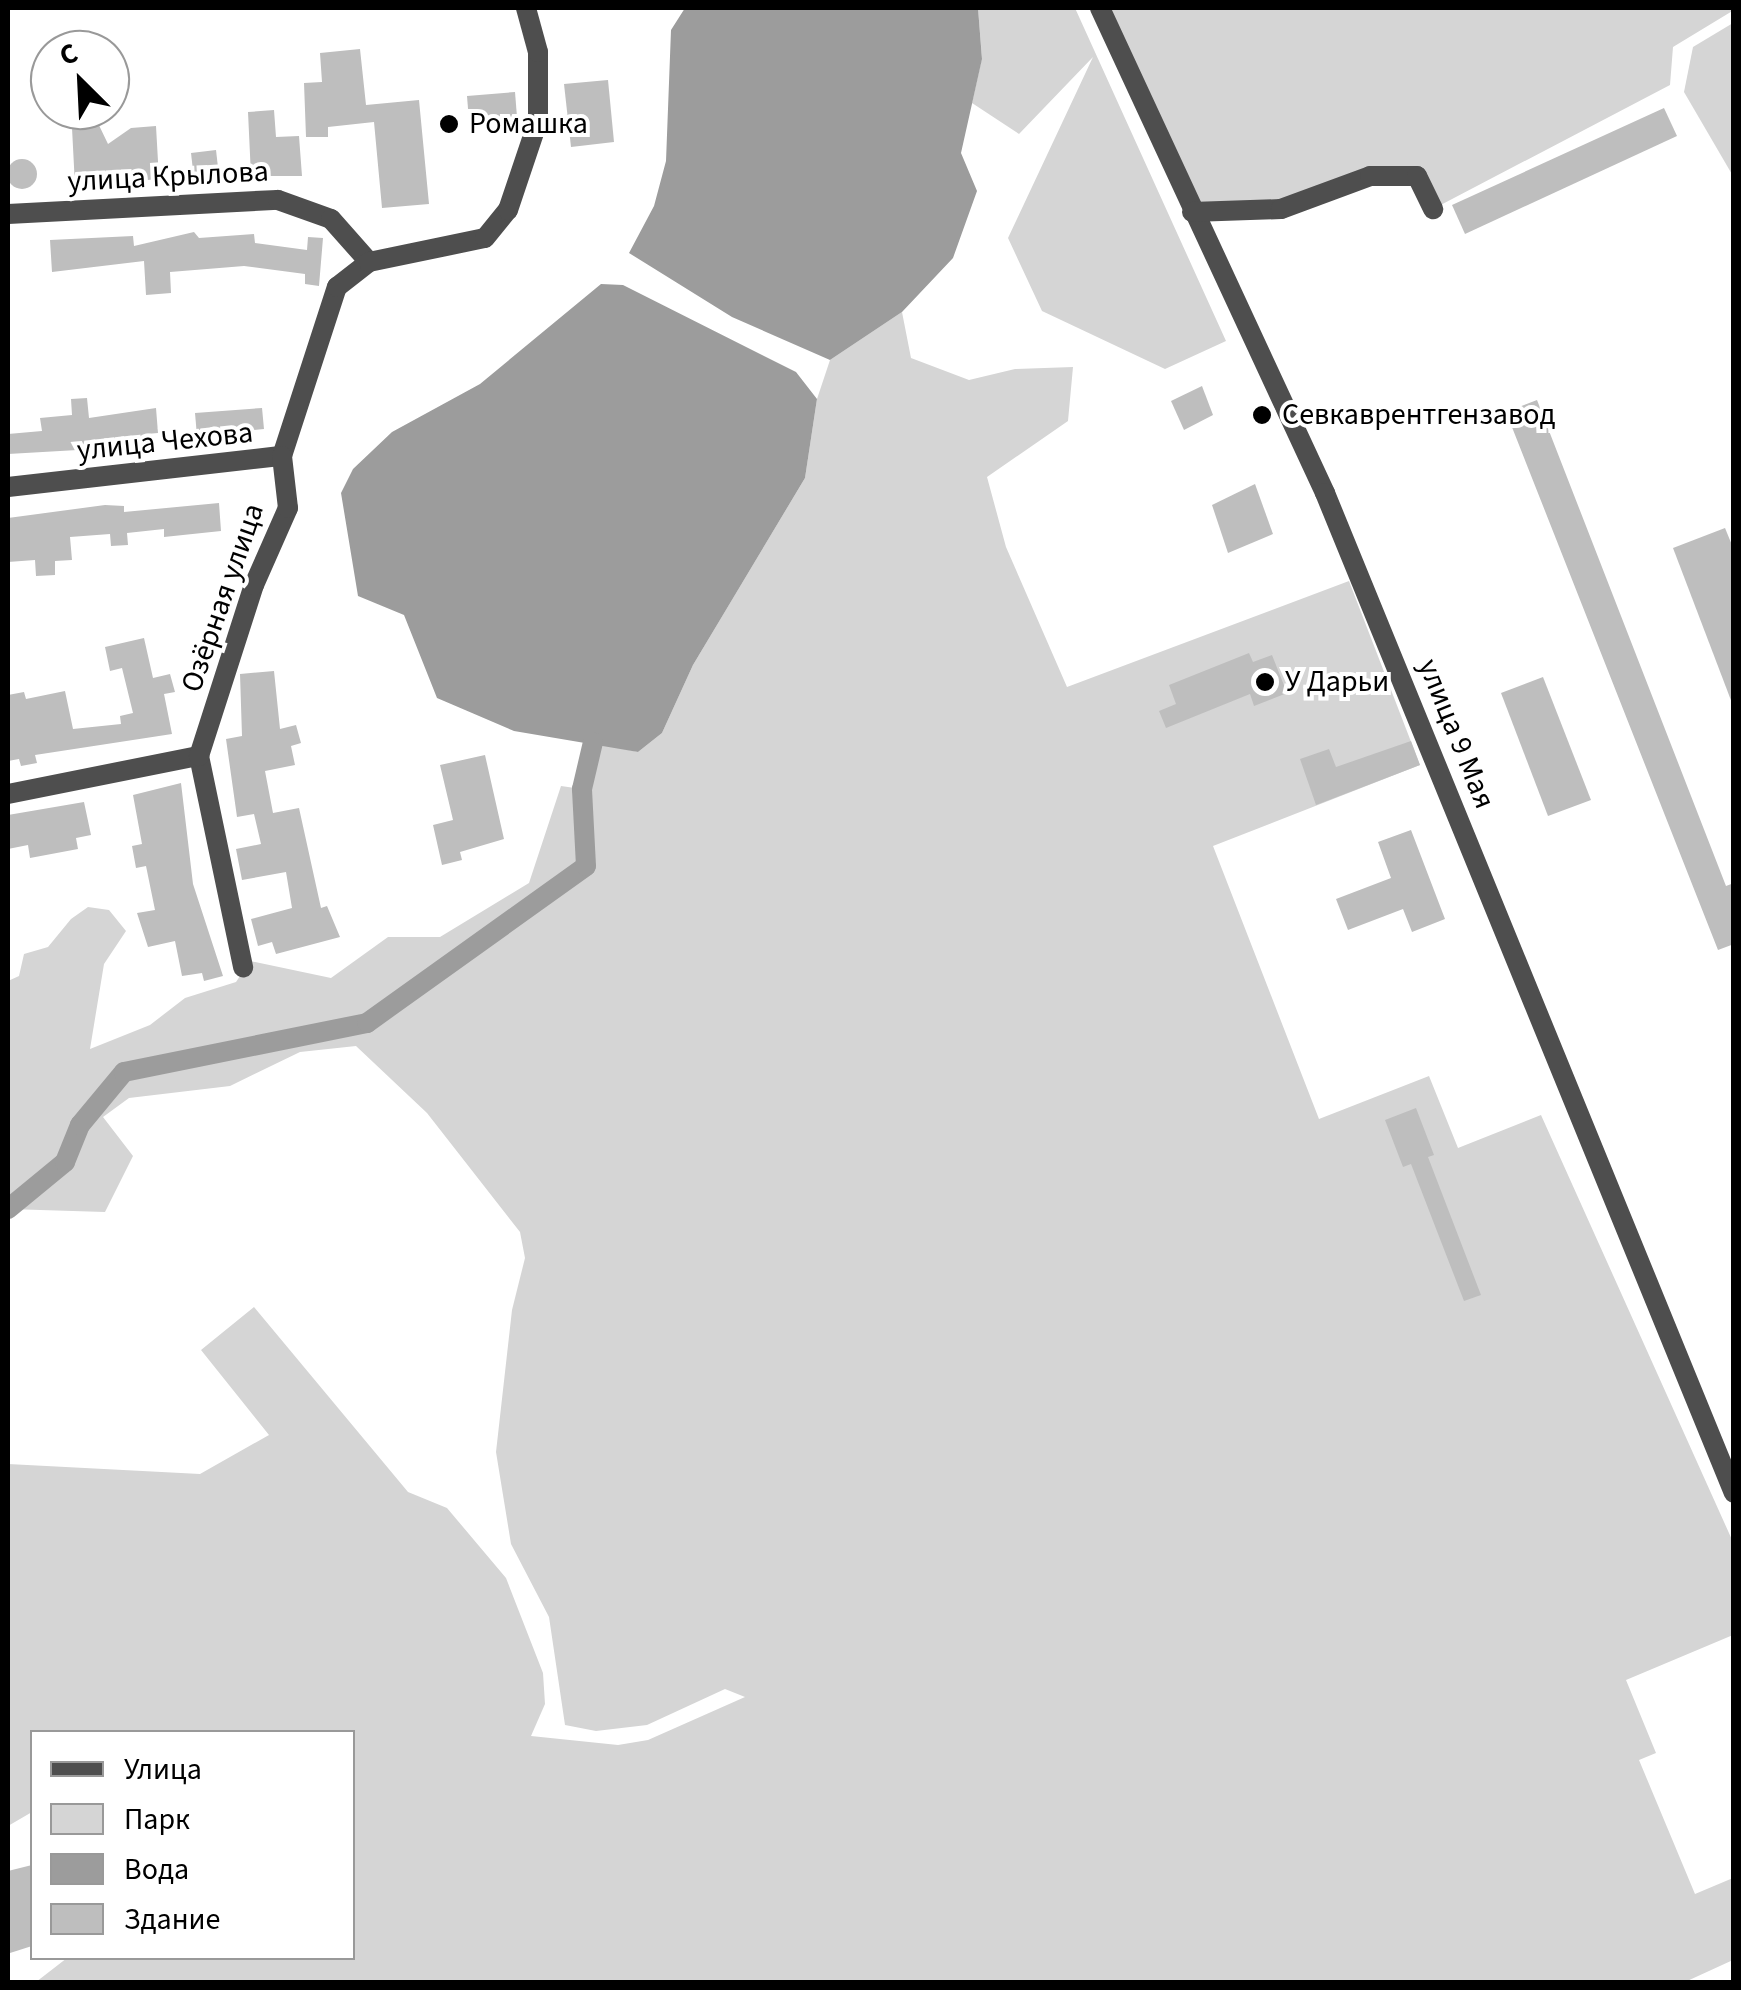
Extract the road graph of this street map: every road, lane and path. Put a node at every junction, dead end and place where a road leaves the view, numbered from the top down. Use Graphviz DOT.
graph roads {
  1 [pos="526,8"];
  2 [pos="1100,8"];
  3 [pos="1433,209"];
  4 [pos="1192,212"];
  5 [pos="8,214"];
  6 [pos="369,262"];
  7 [pos="282,456"];
  8 [pos="8,487"];
  9 [pos="199,756"];
  10 [pos="8,794"];
  11 [pos="243,966"];
  12 [pos="1734,1493"];
  1 -- 6 [label="street"];
  2 -- 4 [label="street, улица 9 Мая"];
  3 -- 4 [label="street"];
  4 -- 12 [label="street, улица 9 Мая"];
  5 -- 6 [label="street, улица Крылова"];
  6 -- 7 [label="street, улица Чехова"];
  7 -- 8 [label="street, улица Чехова"];
  7 -- 9 [label="street, Озёрная улица"];
  9 -- 10 [label="street"];
  9 -- 11 [label="street, Озёрная улица"];
}
